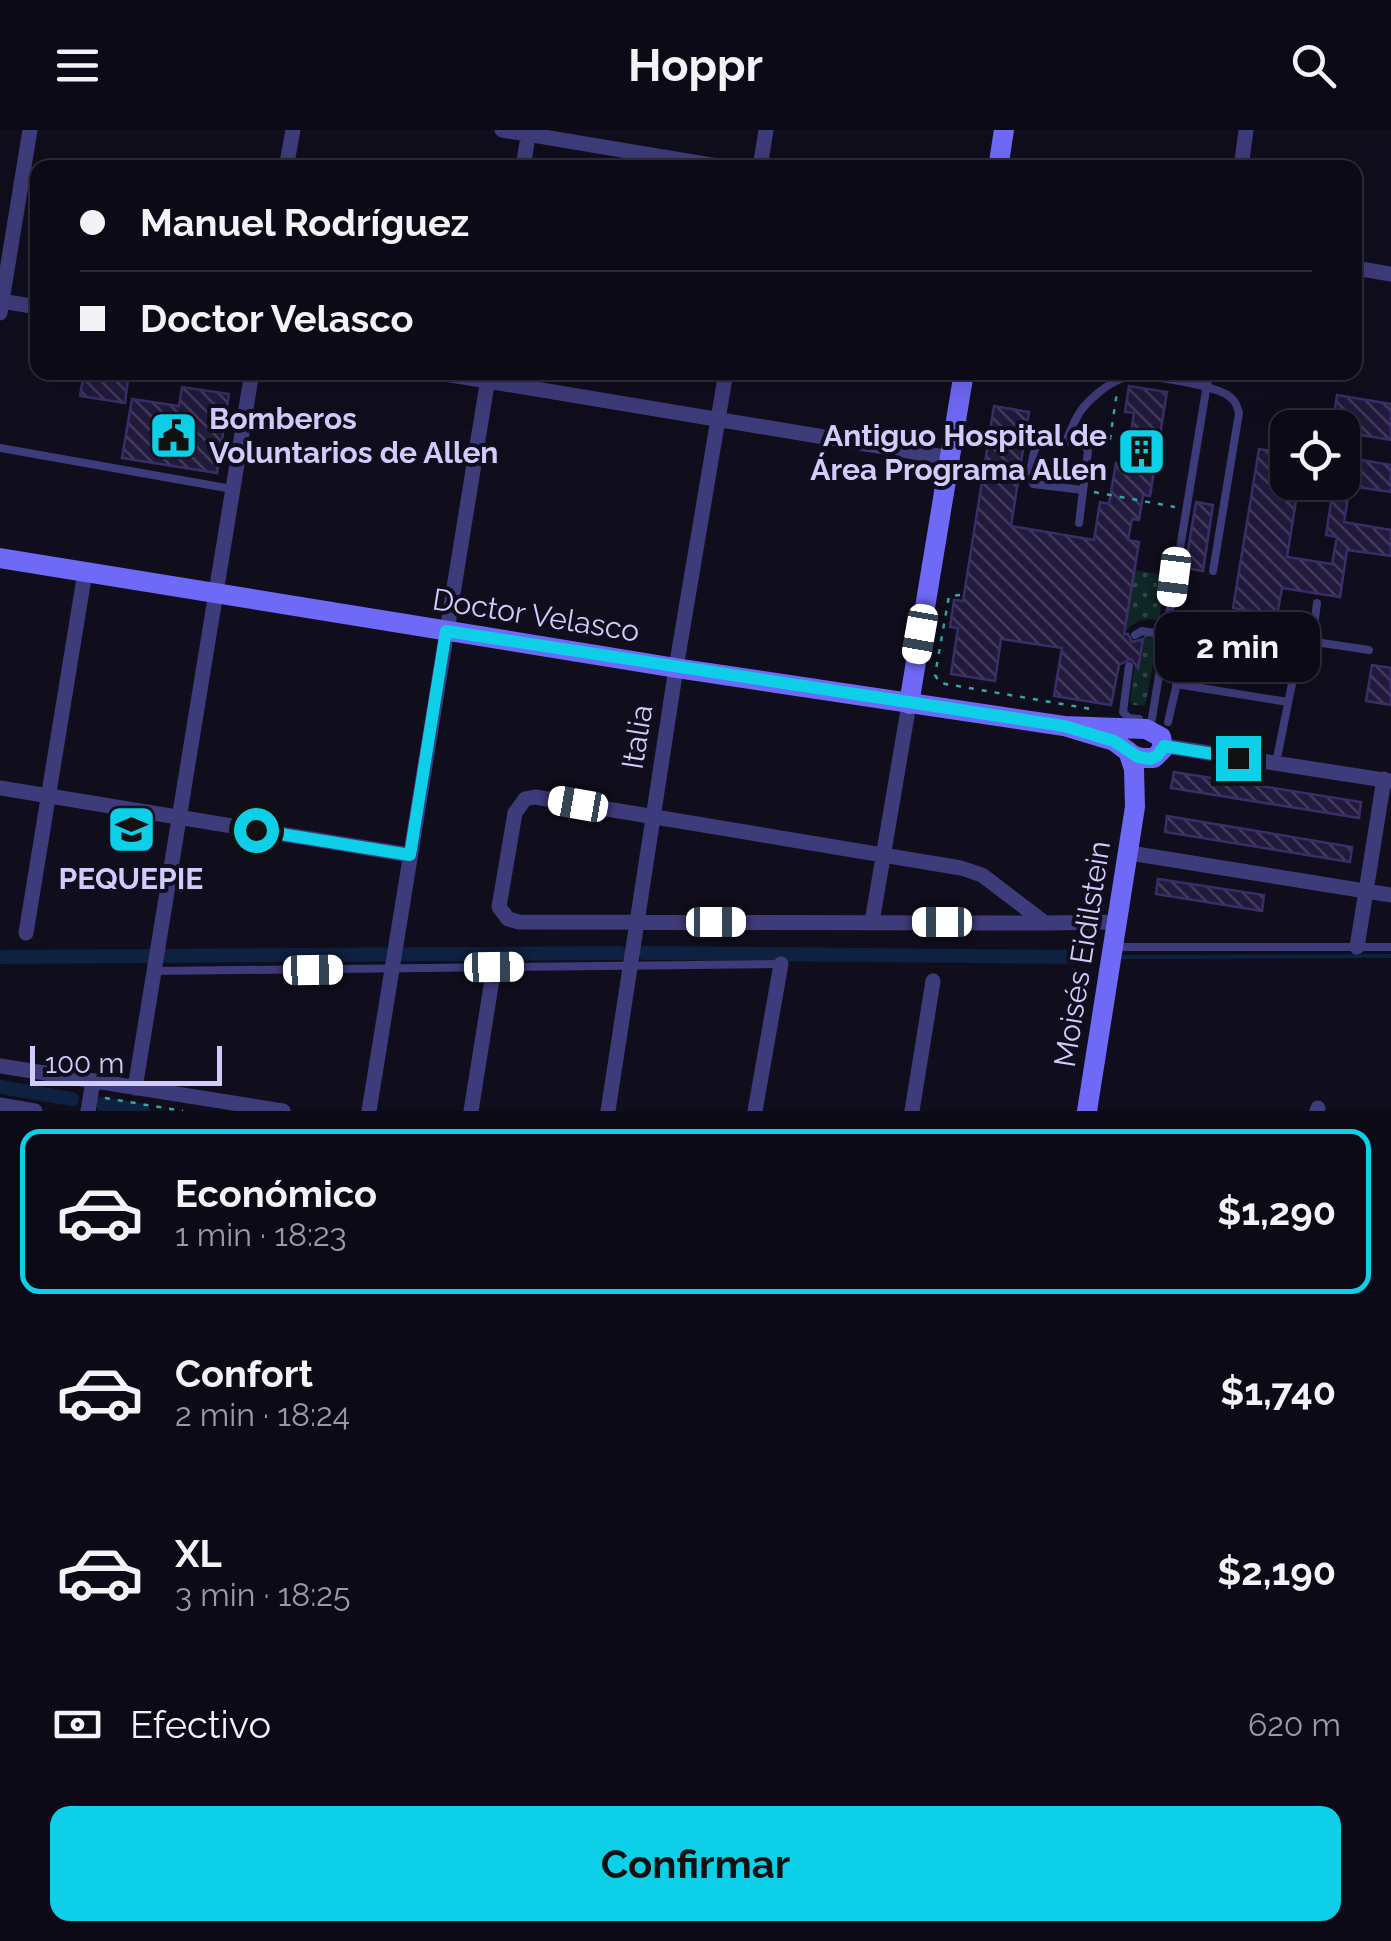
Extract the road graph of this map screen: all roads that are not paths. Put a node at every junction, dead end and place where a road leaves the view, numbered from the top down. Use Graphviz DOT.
graph roads {
  1 [pos="30,130"];
  2 [pos="293,130"];
  3 [pos="502,130"];
  4 [pos="766,130"];
  5 [pos="1004,130"];
  6 [pos="1246,130"];
  7 [pos="528,132"];
  8 [pos="287,160"];
  9 [pos="523,160"];
  10 [pos="684,160"];
  11 [pos="761,160"];
  12 [pos="999,160"];
  13 [pos="1242,160"];
  14 [pos="1362,269"];
  15 [pos="1391,274"];
  16 [pos="1,305"];
  17 [pos="30,307"];
  18 [pos="251,380"];
  19 [pos="488,380"];
  20 [pos="504,380"];
  21 [pos="725,380"];
  22 [pos="963,380"];
  23 [pos="1119,380"];
  24 [pos="1164,380"];
  25 [pos="1207,380"];
  26 [pos="1206,387"];
  27 [pos="718,420"];
  28 [pos="1066,441"];
  29 [pos="0,448"];
  30 [pos="950,458"];
  31 [pos="233,489"];
  32 [pos="1083,490"];
  33 [pos="1079,523"];
  34 [pos="0,558"];
  35 [pos="1213,571"];
  36 [pos="85,572"];
  37 [pos="216,594"];
  38 [pos="1317,603"];
  39 [pos="1168,620"];
  40 [pos="446,631"];
  41 [pos="1166,635"];
  42 [pos="1135,636"];
  43 [pos="1302,639"];
  44 [pos="1312,642"];
  45 [pos="1369,650"];
  46 [pos="1129,666"];
  47 [pos="676,668"];
  48 [pos="1294,670"];
  49 [pos="1176,684"];
  50 [pos="1288,702"];
  51 [pos="909,704"];
  52 [pos="1064,726"];
  53 [pos="1155,734"];
  54 [pos="1127,750"];
  55 [pos="1276,764"];
  56 [pos="1388,780"];
  57 [pos="0,788"];
  58 [pos="48,796"];
  59 [pos="1136,806"];
  60 [pos="653,816"];
  61 [pos="180,818"];
  62 [pos="884,854"];
  63 [pos="1130,854"];
  64 [pos="410,855"];
  65 [pos="1367,891"];
  66 [pos="1391,895"];
  67 [pos="637,922"];
  68 [pos="872,922"];
  69 [pos="1118,922"];
  70 [pos="1045,923"];
  71 [pos="26,933"];
  72 [pos="1114,947"];
  73 [pos="1357,947"];
  74 [pos="1391,947"];
  75 [pos="781,964"];
  76 [pos="630,965"];
  77 [pos="494,967"];
  78 [pos="392,969"];
  79 [pos="155,971"];
  80 [pos="934,981"];
  81 [pos="0,1066"];
  82 [pos="92,1081"];
  83 [pos="135,1088"];
  84 [pos="0,1106"];
  85 [pos="35,1111"];
  86 [pos="88,1111"];
  87 [pos="283,1111"];
  88 [pos="370,1111"];
  89 [pos="471,1111"];
  90 [pos="608,1111"];
  91 [pos="754,1111"];
  92 [pos="912,1111"];
  93 [pos="1087,1111"];
  1 -- 16 [label="street"];
  2 -- 8 [label="street"];
  3 -- 7 [label="street"];
  4 -- 11 [label="street"];
  5 -- 12 [label="main road"];
  6 -- 13 [label="street"];
  7 -- 9 [label="street"];
  7 -- 10 [label="street"];
  14 -- 15 [label="street"];
  16 -- 17 [label="street"];
  18 -- 31 [label="street"];
  19 -- 40 [label="street"];
  20 -- 27 [label="street"];
  21 -- 27 [label="street, Italia"];
  22 -- 30 [label="main road"];
  23 -- 28 [label="lane"];
  24 -- 26 [label="lane"];
  25 -- 26 [label="lane"];
  26 -- 35 [label="lane"];
  26 -- 39 [label="lane"];
  27 -- 30 [label="street"];
  27 -- 47 [label="street, Italia"];
  28 -- 32 [label="lane"];
  28 -- 32 [label="lane"];
  29 -- 31 [label="lane"];
  30 -- 51 [label="main road"];
  31 -- 37 [label="street"];
  32 -- 33 [label="lane"];
  34 -- 36 [label="main road, Doctor Velasco"];
  36 -- 37 [label="main road, Doctor Velasco"];
  36 -- 58 [label="street"];
  37 -- 40 [label="main road, Doctor Velasco"];
  37 -- 61 [label="street"];
  38 -- 44 [label="lane"];
  39 -- 41 [label="lane"];
  39 -- 43 [label="lane"];
  40 -- 47 [label="main road, Doctor Velasco"];
  40 -- 64 [label="street"];
  41 -- 42 [label="lane"];
  41 -- 53 [label="lane"];
  43 -- 44 [label="lane"];
  43 -- 48 [label="lane"];
  44 -- 45 [label="lane"];
  46 -- 53 [label="lane"];
  47 -- 51 [label="main road, Doctor Velasco"];
  47 -- 60 [label="street, Italia"];
  48 -- 49 [label="lane"];
  48 -- 50 [label="lane"];
  49 -- 50 [label="lane"];
  49 -- 53 [label="lane"];
  50 -- 55 [label="lane"];
  51 -- 52 [label="main road, Doctor Velasco"];
  51 -- 62 [label="street"];
  52 -- 53 [label="main road, Doctor Velasco"];
  52 -- 54 [label="main road, Doctor Velasco"];
  53 -- 54 [label="main road, Doctor Velasco"];
  53 -- 54 [label="main road"];
  53 -- 55 [label="street, Doctor Velasco"];
  53 -- 59 [label="main road, Moisés Eidilstein"];
  54 -- 59 [label="main road, Moisés Eidilstein"];
  55 -- 56 [label="street, Doctor Velasco"];
  56 -- 65 [label="street"];
  57 -- 58 [label="street"];
  58 -- 61 [label="street"];
  58 -- 71 [label="street"];
  59 -- 63 [label="main road, Moisés Eidilstein"];
  60 -- 62 [label="street"];
  60 -- 67 [label="street, Italia"];
  60 -- 67 [label="street"];
  61 -- 64 [label="street"];
  61 -- 79 [label="street"];
  62 -- 68 [label="street"];
  62 -- 70 [label="street"];
  63 -- 65 [label="street"];
  63 -- 69 [label="main road, Moisés Eidilstein"];
  64 -- 78 [label="street"];
  65 -- 66 [label="street"];
  65 -- 73 [label="street"];
  67 -- 68 [label="street"];
  67 -- 76 [label="street, Italia"];
  68 -- 70 [label="street"];
  69 -- 70 [label="street"];
  69 -- 72 [label="main road, Moisés Eidilstein"];
  72 -- 73 [label="lane"];
  72 -- 93 [label="main road, Moisés Eidilstein"];
  73 -- 74 [label="lane"];
  75 -- 76 [label="lane"];
  75 -- 91 [label="street"];
  76 -- 77 [label="lane"];
  76 -- 90 [label="street, Italia"];
  77 -- 78 [label="lane"];
  77 -- 89 [label="street"];
  78 -- 79 [label="lane"];
  78 -- 88 [label="street"];
  79 -- 83 [label="street"];
  80 -- 92 [label="street"];
  81 -- 82 [label="street"];
  82 -- 83 [label="street"];
  82 -- 86 [label="street"];
  83 -- 87 [label="street"];
  84 -- 85 [label="street"];
}
